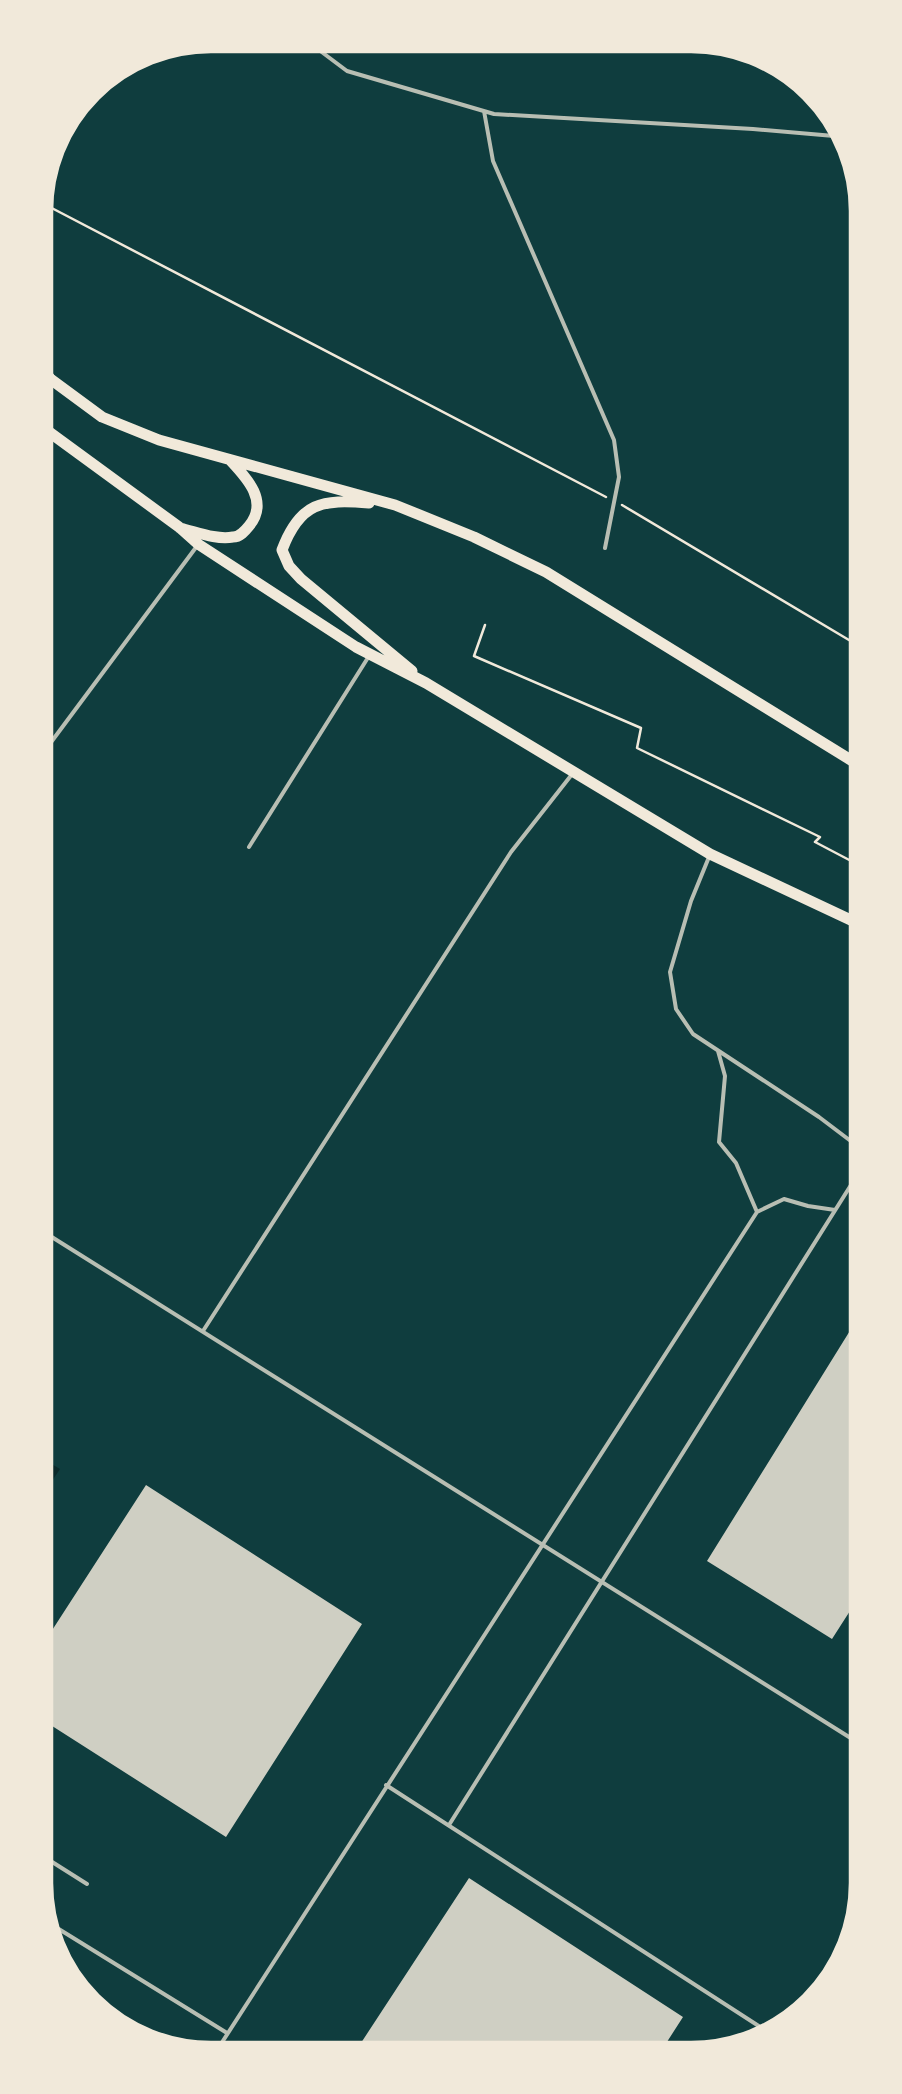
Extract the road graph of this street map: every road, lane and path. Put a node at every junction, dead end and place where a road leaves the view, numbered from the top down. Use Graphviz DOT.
graph roads {
  1 [pos="322,52"];
  2 [pos="484,111"];
  3 [pos="830,136"];
  4 [pos="53,209"];
  5 [pos="53,380"];
  6 [pos="53,435"];
  7 [pos="228,458"];
  8 [pos="615,501"];
  9 [pos="396,505"];
  10 [pos="178,527"];
  11 [pos="198,544"];
  12 [pos="605,548"];
  13 [pos="485,625"];
  14 [pos="850,640"];
  15 [pos="370,654"];
  16 [pos="426,683"];
  17 [pos="53,740"];
  18 [pos="850,759"];
  19 [pos="574,772"];
  20 [pos="249,847"];
  21 [pos="710,854"];
  22 [pos="850,860"];
  23 [pos="850,919"];
  24 [pos="718,1051"];
  25 [pos="849,1140"];
  26 [pos="849,1187"];
  27 [pos="835,1210"];
  28 [pos="757,1212"];
  29 [pos="52,1237"];
  30 [pos="203,1331"];
  31 [pos="541,1544"];
  32 [pos="602,1582"];
  33 [pos="849,1736"];
  34 [pos="386,1785"];
  35 [pos="449,1825"];
  36 [pos="52,1862"];
  37 [pos="87,1884"];
  38 [pos="61,1931"];
  39 [pos="758,2026"];
  40 [pos="227,2033"];
  41 [pos="222,2042"];
  1 -- 2 [label="lane"];
  2 -- 3 [label="lane"];
  2 -- 8 [label="lane"];
  4 -- 8 [label="path"];
  5 -- 7 [label="main road"];
  6 -- 10 [label="main road"];
  7 -- 9 [label="main road"];
  7 -- 10 [label="main road"];
  8 -- 12 [label="lane"];
  8 -- 14 [label="path"];
  9 -- 16 [label="main road"];
  9 -- 18 [label="main road"];
  10 -- 11 [label="main road"];
  11 -- 15 [label="main road"];
  11 -- 17 [label="lane"];
  13 -- 22 [label="path"];
  15 -- 16 [label="main road"];
  15 -- 20 [label="lane"];
  16 -- 19 [label="main road"];
  19 -- 21 [label="main road"];
  19 -- 30 [label="lane"];
  21 -- 23 [label="main road"];
  21 -- 24 [label="lane"];
  24 -- 25 [label="lane"];
  24 -- 28 [label="lane"];
  26 -- 27 [label="lane"];
  27 -- 28 [label="lane"];
  27 -- 32 [label="lane"];
  28 -- 31 [label="lane"];
  29 -- 30 [label="lane"];
  30 -- 31 [label="lane"];
  31 -- 32 [label="lane"];
  31 -- 34 [label="lane"];
  32 -- 33 [label="lane"];
  32 -- 35 [label="lane"];
  34 -- 35 [label="lane"];
  34 -- 40 [label="lane"];
  35 -- 39 [label="lane"];
  36 -- 37 [label="lane"];
  38 -- 40 [label="lane"];
  40 -- 41 [label="lane"];
}
